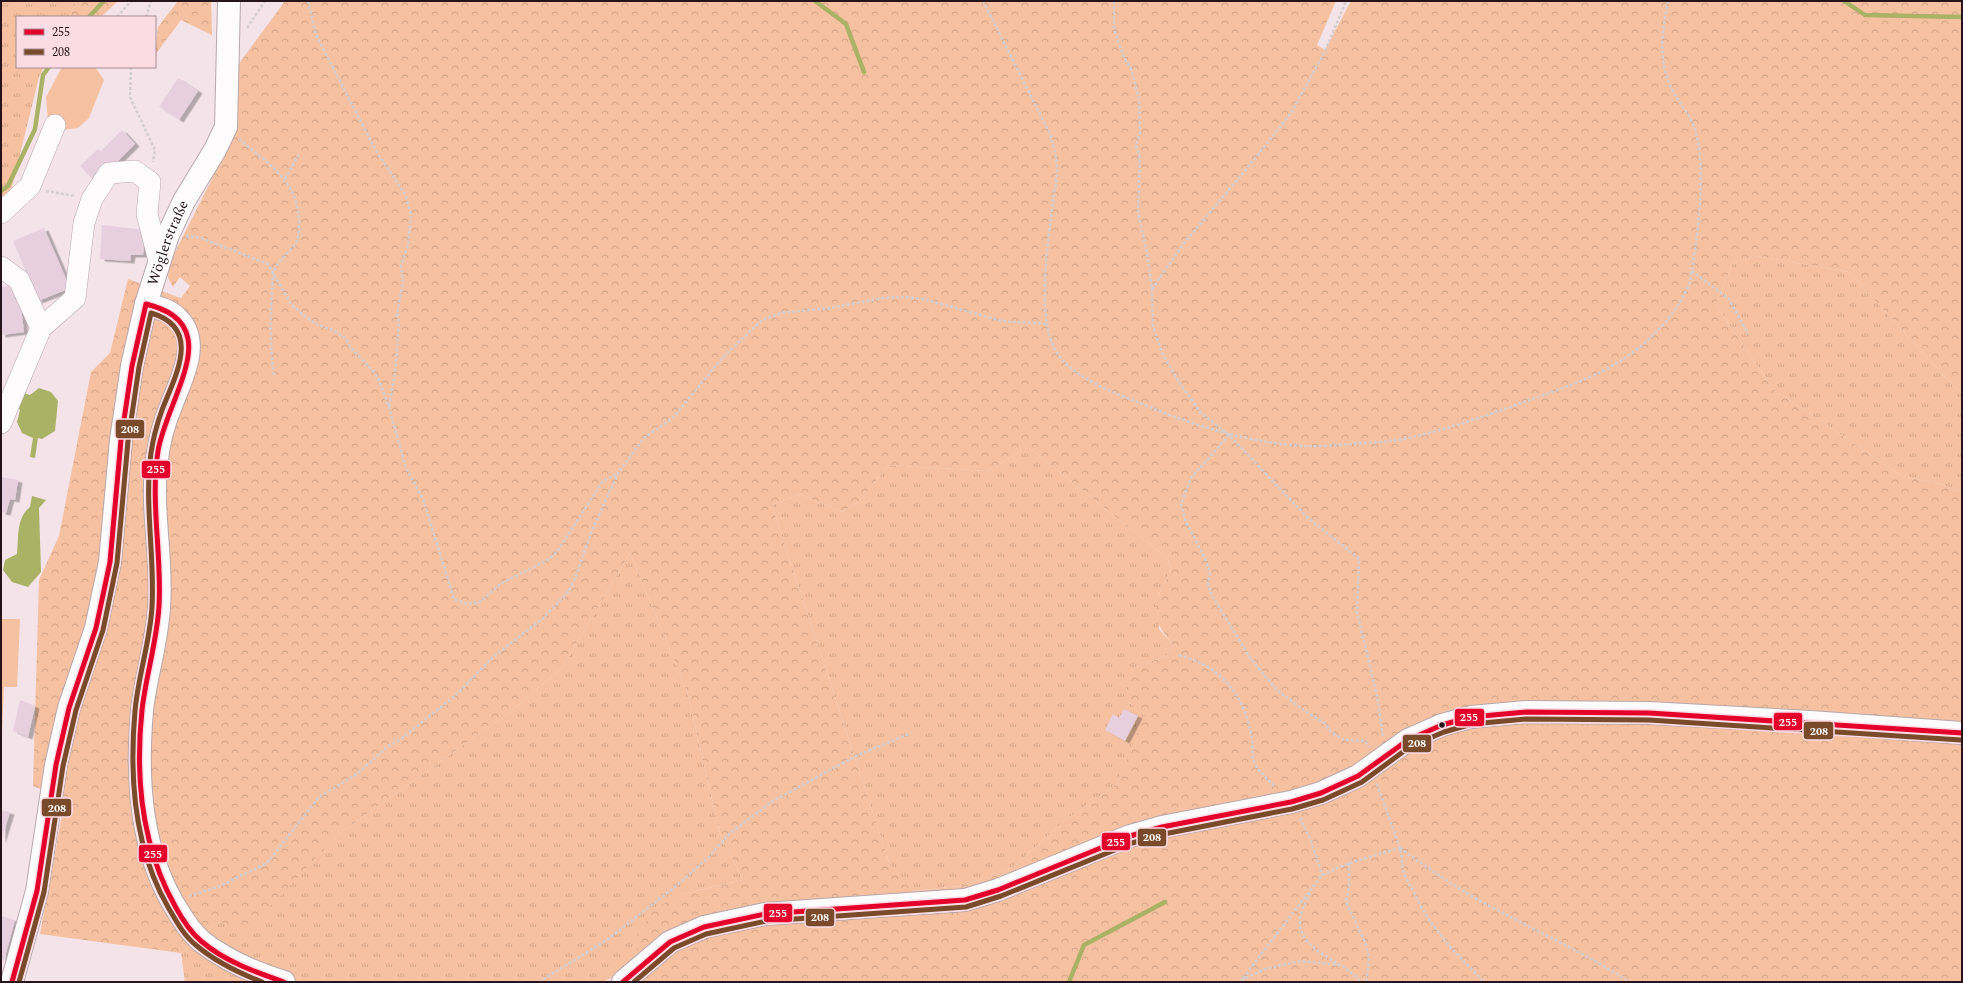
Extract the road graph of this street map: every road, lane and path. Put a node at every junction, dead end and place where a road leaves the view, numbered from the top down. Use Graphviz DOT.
graph roads {
  1 [pos="131,1"];
  2 [pos="151,1"];
  3 [pos="229,1"];
  4 [pos="308,1"];
  5 [pos="983,1"];
  6 [pos="1114,1"];
  7 [pos="1346,1"];
  8 [pos="1668,1"];
  9 [pos="118,16"];
  10 [pos="146,16"];
  11 [pos="131,68"];
  12 [pos="55,125"];
  13 [pos="226,127"];
  14 [pos="299,154"];
  15 [pos="285,179"];
  16 [pos="150,182"];
  17 [pos="1,214"];
  18 [pos="168,235"];
  19 [pos="159,261"];
  20 [pos="1,267"];
  21 [pos="1692,271"];
  22 [pos="274,272"];
  23 [pos="1152,289"];
  24 [pos="146,304"];
  25 [pos="1048,324"];
  26 [pos="41,328"];
  27 [pos="1748,334"];
  28 [pos="274,376"];
  29 [pos="389,407"];
  30 [pos="1,423"];
  31 [pos="1229,435"];
  32 [pos="618,473"];
  33 [pos="1179,655"];
  34 [pos="911,733"];
  35 [pos="1962,733"];
  36 [pos="1378,762"];
  37 [pos="1291,802"];
  38 [pos="1400,848"];
  39 [pos="1349,863"];
  40 [pos="1322,875"];
  41 [pos="1311,890"];
  42 [pos="172,902"];
  43 [pos="1341,965"];
  44 [pos="1240,981"];
  45 [pos="12,982"];
  46 [pos="284,982"];
  47 [pos="539,982"];
  48 [pos="623,982"];
  49 [pos="1362,982"];
  50 [pos="1366,982"];
  51 [pos="1484,982"];
  52 [pos="1630,982"];
  1 -- 9 [label="path"];
  2 -- 10 [label="path"];
  3 -- 13 [label="main road, Wöglerstraße"];
  4 -- 29 [label="path"];
  5 -- 25 [label="path"];
  6 -- 23 [label="path"];
  7 -- 23 [label="path"];
  8 -- 21 [label="path"];
  11 -- 16 [label="path"];
  12 -- 17 [label="lane"];
  13 -- 15 [label="path"];
  13 -- 18 [label="main road, Wöglerstraße"];
  14 -- 15 [label="path"];
  15 -- 22 [label="path"];
  16 -- 19 [label="lane"];
  16 -- 26 [label="lane"];
  18 -- 19 [label="main road, Wöglerstraße"];
  18 -- 22 [label="path"];
  19 -- 24 [label="main road, Wöglerstraße"];
  20 -- 26 [label="lane"];
  21 -- 27 [label="path"];
  21 -- 31 [label="path"];
  22 -- 28 [label="path"];
  22 -- 29 [label="path"];
  23 -- 31 [label="path"];
  24 -- 42 [label="main road"];
  24 -- 45 [label="main road, Wöglerstraße"];
  25 -- 31 [label="path"];
  25 -- 32 [label="path"];
  26 -- 30 [label="lane"];
  29 -- 32 [label="path"];
  31 -- 36 [label="path"];
  31 -- 36 [label="path"];
  32 -- 42 [label="path"];
  33 -- 37 [label="path"];
  34 -- 47 [label="path"];
  35 -- 36 [label="main road"];
  36 -- 37 [label="main road"];
  36 -- 38 [label="path"];
  37 -- 40 [label="path"];
  37 -- 48 [label="main road"];
  38 -- 39 [label="path"];
  38 -- 51 [label="path"];
  38 -- 52 [label="path"];
  39 -- 40 [label="path"];
  39 -- 50 [label="path"];
  40 -- 41 [label="path"];
  41 -- 43 [label="path"];
  41 -- 44 [label="path"];
  42 -- 46 [label="main road"];
  43 -- 44 [label="path"];
  43 -- 49 [label="path"];
}
